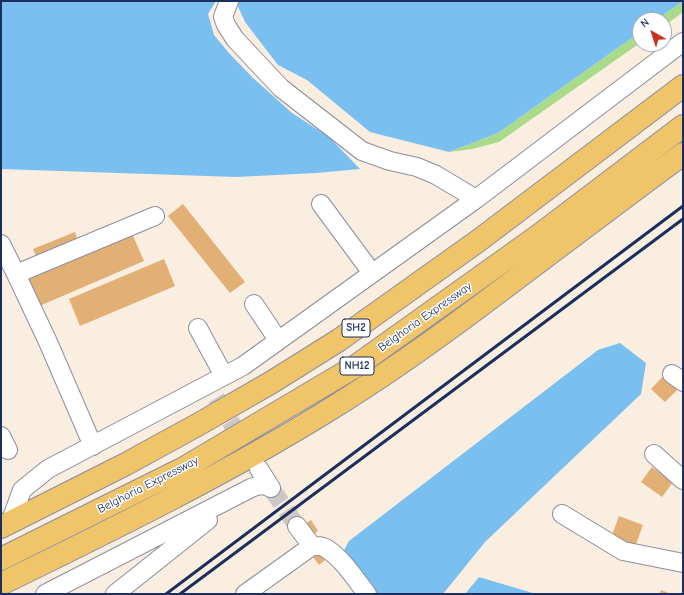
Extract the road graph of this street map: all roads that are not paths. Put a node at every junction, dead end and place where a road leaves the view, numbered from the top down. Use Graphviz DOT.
graph roads {
  1 [pos="229,1"];
  2 [pos="683,42"];
  3 [pos="683,86"];
  4 [pos="683,126"];
  5 [pos="683,154"];
  6 [pos="476,199"];
  7 [pos="321,204"];
  8 [pos="155,216"];
  9 [pos="1,244"];
  10 [pos="372,273"];
  11 [pos="16,274"];
  12 [pos="254,304"];
  13 [pos="198,328"];
  14 [pos="278,340"];
  15 [pos="224,376"];
  16 [pos="93,446"];
  17 [pos="654,454"];
  18 [pos="259,469"];
  19 [pos="683,480"];
  20 [pos="242,493"];
  21 [pos="562,514"];
  22 [pos="5,525"];
  23 [pos="297,526"];
  24 [pos="312,546"];
  25 [pos="1,559"];
  26 [pos="683,563"];
  27 [pos="1,584"];
  28 [pos="45,594"];
  29 [pos="115,594"];
  30 [pos="246,594"];
  31 [pos="367,594"];
  1 -- 6 [label="street"];
  2 -- 6 [label="street"];
  3 -- 22 [label="main road, SH2"];
  4 -- 25 [label="main road, Belghoria Expressway / NH12"];
  5 -- 27 [label="main road, Belghoria Expressway / NH12"];
  6 -- 10 [label="street"];
  7 -- 10 [label="street"];
  8 -- 11 [label="street"];
  9 -- 11 [label="street"];
  10 -- 14 [label="street"];
  11 -- 16 [label="street"];
  12 -- 14 [label="street"];
  13 -- 15 [label="street"];
  14 -- 15 [label="street"];
  15 -- 16 [label="street"];
  16 -- 22 [label="street"];
  17 -- 19 [label="street"];
  18 -- 20 [label="street"];
  20 -- 28 [label="street"];
  20 -- 29 [label="street"];
  21 -- 26 [label="street"];
  23 -- 24 [label="street"];
  24 -- 30 [label="street"];
  24 -- 31 [label="street"];
}
